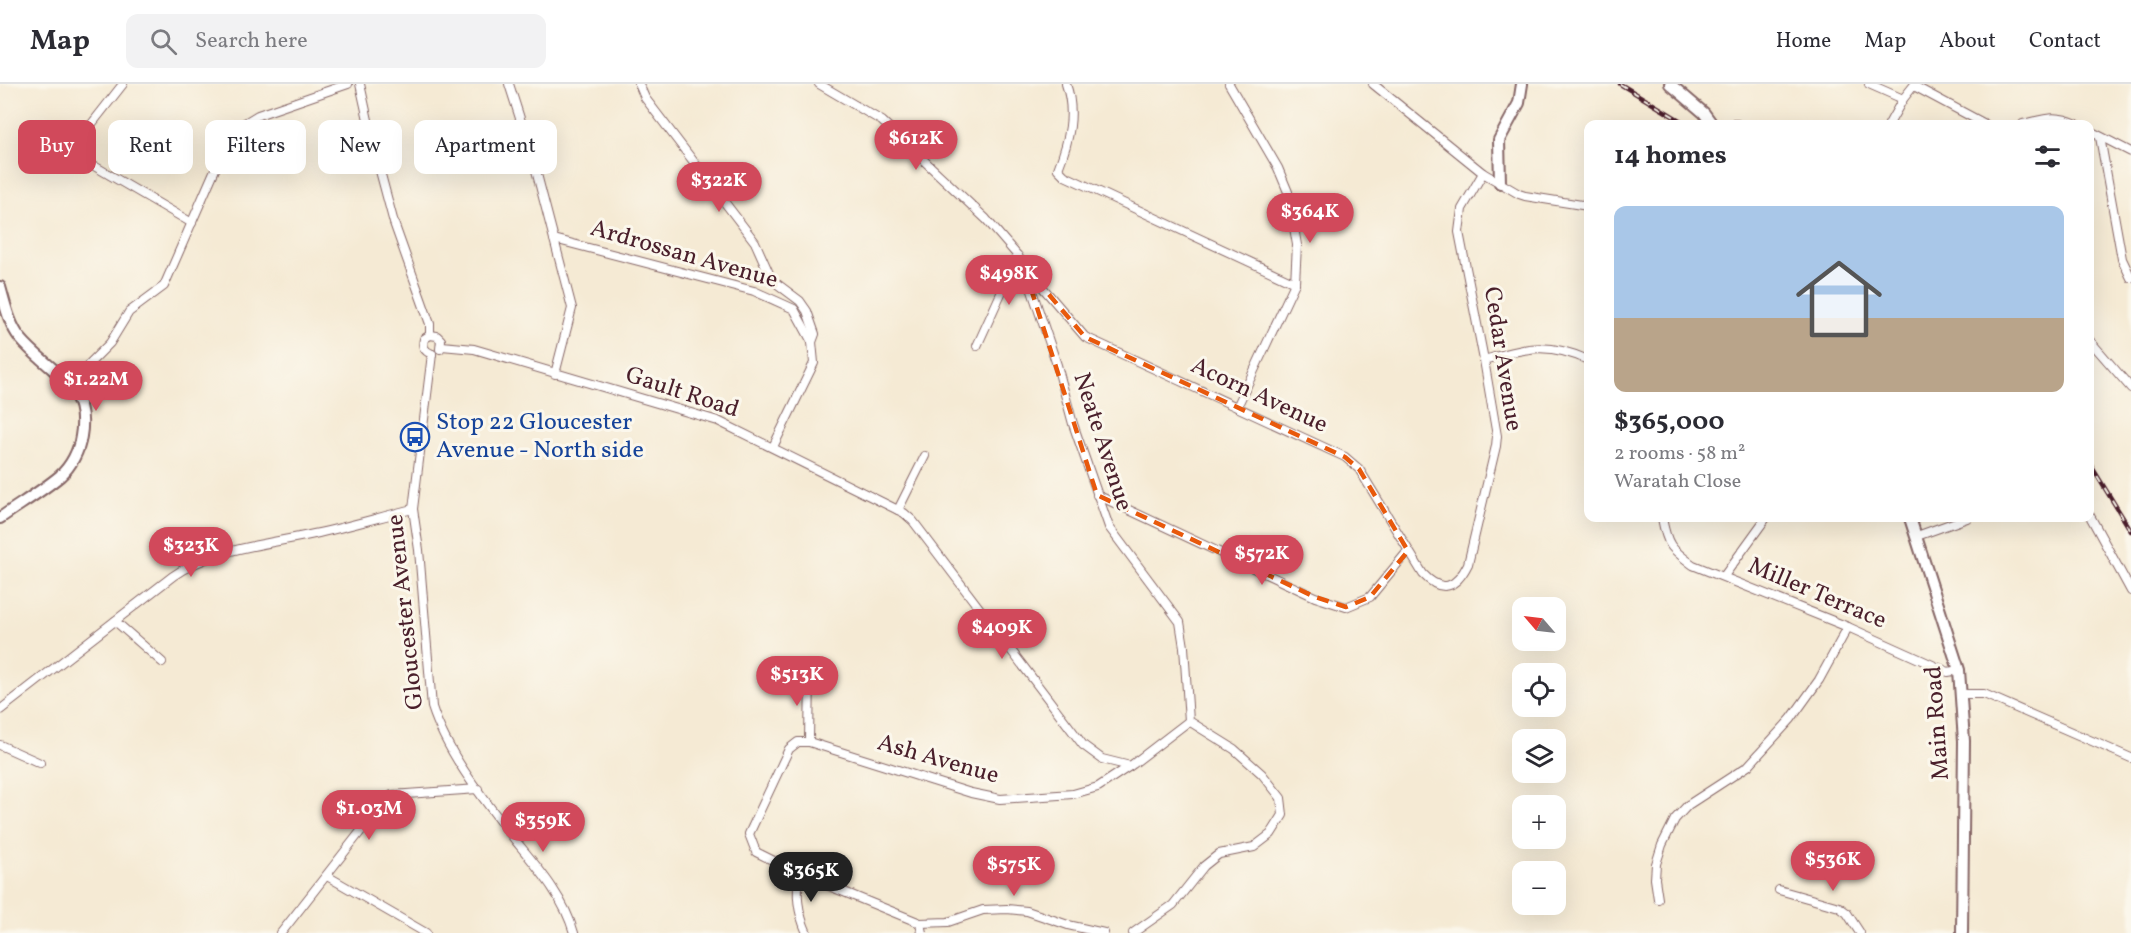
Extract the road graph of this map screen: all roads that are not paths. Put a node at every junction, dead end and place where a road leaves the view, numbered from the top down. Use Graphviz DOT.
graph roads {
  1 [pos="123,84"];
  2 [pos="348,84"];
  3 [pos="360,84"];
  4 [pos="509,84"];
  5 [pos="639,84"];
  6 [pos="819,84"];
  7 [pos="1066,84"];
  8 [pos="1229,84"];
  9 [pos="1372,84"];
  10 [pos="1522,84"];
  11 [pos="1670,84"];
  12 [pos="1869,84"];
  13 [pos="1915,85"];
  14 [pos="1903,99"];
  15 [pos="1709,120"];
  16 [pos="1891,120"];
  17 [pos="1978,120"];
  18 [pos="2042,120"];
  19 [pos="2069,120"];
  20 [pos="2094,133"];
  21 [pos="2100,137"];
  22 [pos="2131,152"];
  23 [pos="1483,172"];
  24 [pos="1500,183"];
  25 [pos="1584,205"];
  26 [pos="192,223"];
  27 [pos="554,239"];
  28 [pos="1017,255"];
  29 [pos="1023,264"];
  30 [pos="2131,278"];
  31 [pos="1295,283"];
  32 [pos="0,287"];
  33 [pos="430,335"];
  34 [pos="813,342"];
  35 [pos="442,346"];
  36 [pos="977,346"];
  37 [pos="2094,346"];
  38 [pos="432,354"];
  39 [pos="1584,358"];
  40 [pos="1484,360"];
  41 [pos="555,374"];
  42 [pos="69,384"];
  43 [pos="2131,388"];
  44 [pos="1237,407"];
  45 [pos="773,447"];
  46 [pos="925,456"];
  47 [pos="1097,495"];
  48 [pos="413,509"];
  49 [pos="898,510"];
  50 [pos="0,518"];
  51 [pos="1663,522"];
  52 [pos="1763,522"];
  53 [pos="1912,522"];
  54 [pos="1956,522"];
  55 [pos="2093,522"];
  56 [pos="1917,536"];
  57 [pos="1408,551"];
  58 [pos="1724,576"];
  59 [pos="1452,585"];
  60 [pos="2131,591"];
  61 [pos="115,621"];
  62 [pos="1848,627"];
  63 [pos="162,663"];
  64 [pos="1959,670"];
  65 [pos="810,672"];
  66 [pos="1962,694"];
  67 [pos="0,710"];
  68 [pos="1188,720"];
  69 [pos="809,742"];
  70 [pos="0,745"];
  71 [pos="2131,758"];
  72 [pos="40,764"];
  73 [pos="1130,766"];
  74 [pos="478,789"];
  75 [pos="800,874"];
  76 [pos="327,876"];
  77 [pos="1779,890"];
  78 [pos="1658,899"];
  79 [pos="920,923"];
  80 [pos="281,933"];
  81 [pos="426,933"];
  82 [pos="574,933"];
  83 [pos="807,933"];
  84 [pos="922,933"];
  85 [pos="1104,933"];
  86 [pos="1133,933"];
  87 [pos="1860,933"];
  88 [pos="1962,933"];
  1 -- 26 [label="street"];
  2 -- 26 [label="street"];
  3 -- 33 [label="street"];
  4 -- 27 [label="street"];
  5 -- 34 [label="street"];
  6 -- 28 [label="street, Neate Avenue"];
  7 -- 31 [label="street"];
  8 -- 31 [label="street"];
  9 -- 23 [label="street"];
  10 -- 24 [label="main road"];
  11 -- 15 [label="main road"];
  12 -- 14 [label="street"];
  13 -- 14 [label="street"];
  13 -- 17 [label="street"];
  14 -- 16 [label="street"];
  18 -- 19 [label="street"];
  20 -- 21 [label="street"];
  21 -- 22 [label="street"];
  21 -- 30 [label="street"];
  23 -- 24 [label="street"];
  23 -- 40 [label="street, Cedar Avenue"];
  24 -- 25 [label="street"];
  26 -- 42 [label="street"];
  27 -- 34 [label="street, Ardrossan Avenue"];
  27 -- 41 [label="street"];
  28 -- 29 [label="street, Neate Avenue"];
  28 -- 36 [label="street"];
  29 -- 44 [label="street, Acorn Avenue"];
  29 -- 47 [label="street, Neate Avenue"];
  31 -- 44 [label="street"];
  32 -- 42 [label="main road"];
  33 -- 35 [label="street"];
  33 -- 38 [label="street"];
  34 -- 45 [label="street"];
  35 -- 38 [label="street"];
  35 -- 41 [label="street, Gault Road"];
  37 -- 43 [label="street"];
  38 -- 48 [label="street, Gloucester Avenue"];
  39 -- 40 [label="street"];
  40 -- 59 [label="street, Cedar Avenue"];
  41 -- 45 [label="street, Gault Road"];
  42 -- 50 [label="main road"];
  44 -- 57 [label="street, Acorn Avenue"];
  45 -- 49 [label="street, Gault Road"];
  46 -- 49 [label="street"];
  47 -- 57 [label="street"];
  47 -- 68 [label="street, Neate Avenue"];
  48 -- 61 [label="street"];
  48 -- 74 [label="street, Gloucester Avenue"];
  49 -- 73 [label="street, Gault Road"];
  51 -- 58 [label="street, Miller Terrace"];
  52 -- 58 [label="street"];
  53 -- 56 [label="main road, Main Road"];
  54 -- 56 [label="street"];
  55 -- 60 [label="street"];
  56 -- 64 [label="main road, Main Road"];
  57 -- 59 [label="street, Acorn Avenue"];
  58 -- 62 [label="street, Miller Terrace"];
  61 -- 63 [label="street"];
  61 -- 67 [label="street"];
  62 -- 64 [label="street, Miller Terrace"];
  62 -- 78 [label="street"];
  64 -- 66 [label="main road, Main Road"];
  65 -- 69 [label="street"];
  66 -- 71 [label="street"];
  66 -- 88 [label="main road, Main Road"];
  68 -- 73 [label="street, Ash Avenue"];
  68 -- 86 [label="street"];
  69 -- 73 [label="street, Ash Avenue"];
  69 -- 75 [label="street"];
  70 -- 72 [label="street"];
  74 -- 76 [label="street"];
  74 -- 82 [label="street, Gloucester Avenue"];
  75 -- 79 [label="street"];
  75 -- 83 [label="street"];
  76 -- 80 [label="street"];
  76 -- 81 [label="street"];
  77 -- 87 [label="street"];
  79 -- 84 [label="street"];
  79 -- 85 [label="street"];
}
